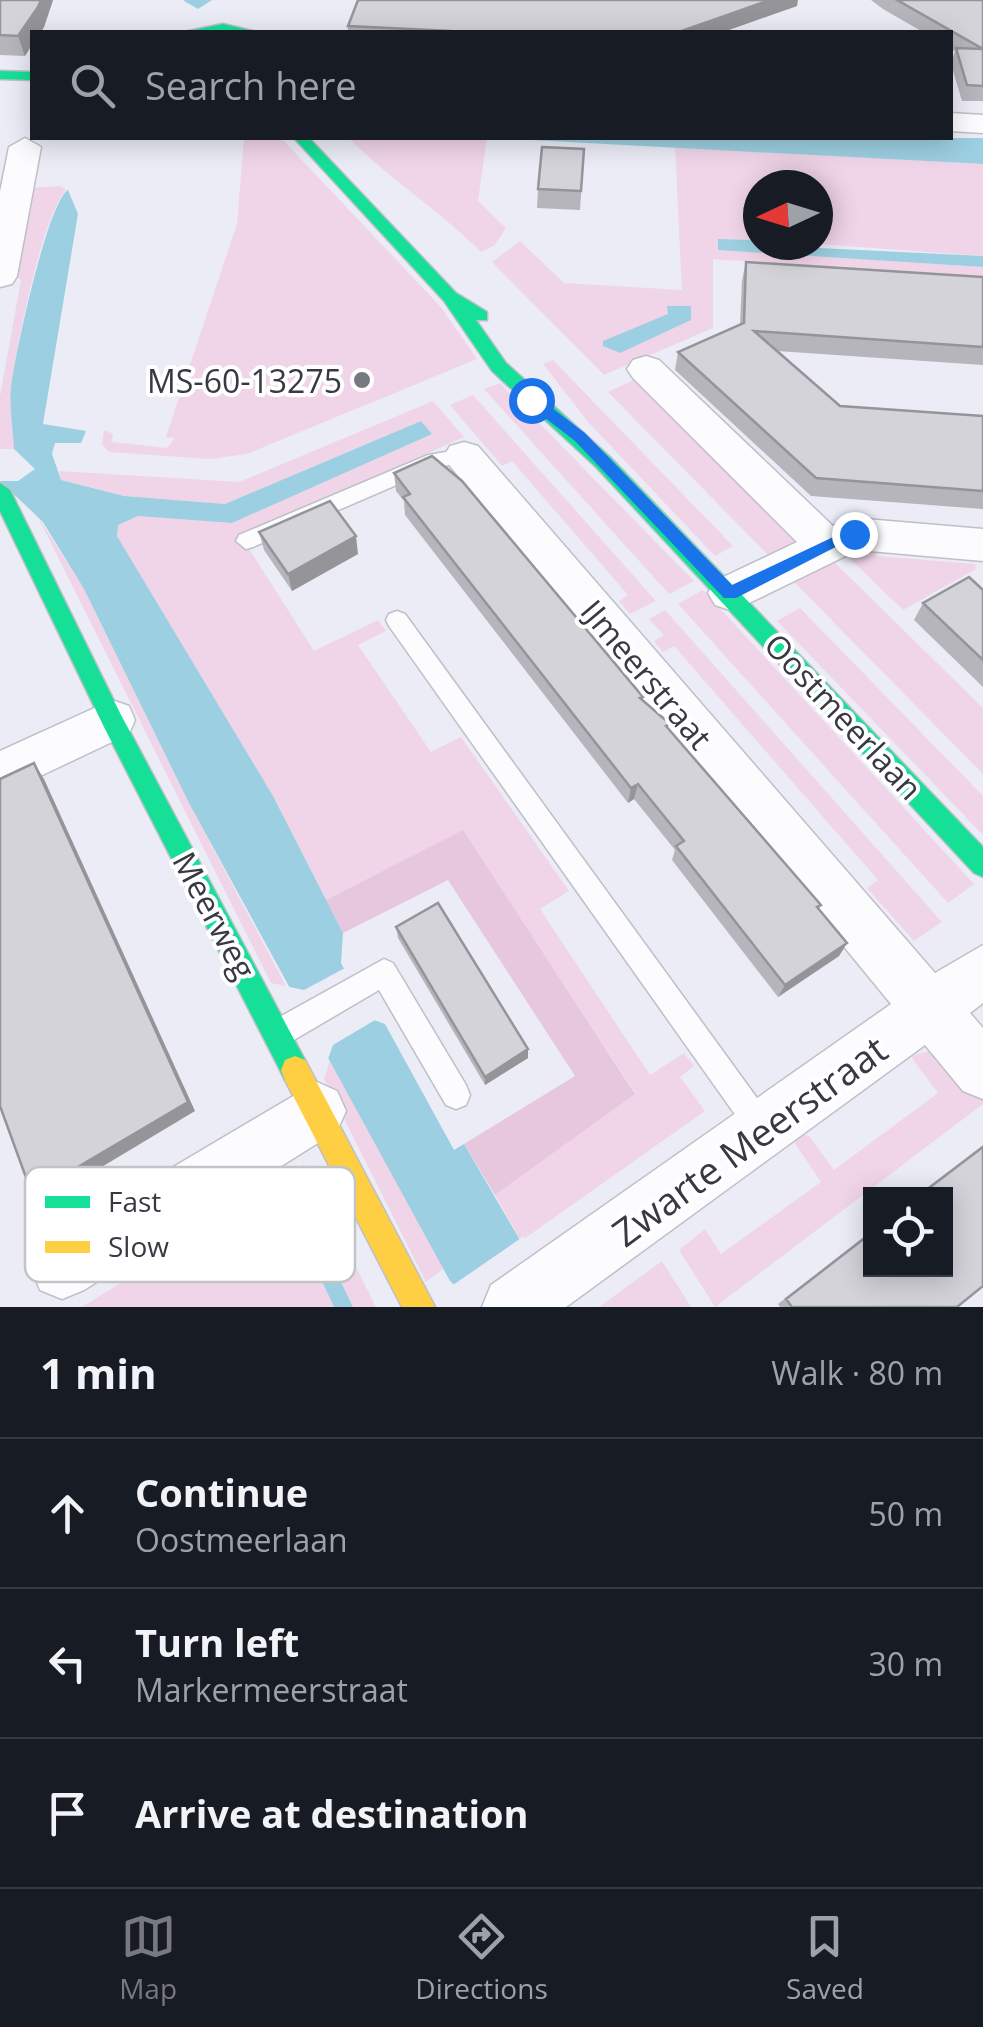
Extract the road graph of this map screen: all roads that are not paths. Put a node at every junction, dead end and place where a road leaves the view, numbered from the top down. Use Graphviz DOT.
graph roads {
  1 [pos="254,23"];
  2 [pos="207,30"];
  3 [pos="0,74"];
  4 [pos="30,76"];
  5 [pos="953,122"];
  6 [pos="983,124"];
  7 [pos="303,140"];
  8 [pos="25,147"];
  9 [pos="0,276"];
  10 [pos="450,297"];
  11 [pos="507,338"];
  12 [pos="528,361"];
  13 [pos="646,369"];
  14 [pos="580,437"];
  15 [pos="464,456"];
  16 [pos="4,498"];
  17 [pos="246,541"];
  18 [pos="983,544"];
  19 [pos="828,546"];
  20 [pos="730,593"];
  21 [pos="397,620"];
  22 [pos="112,720"];
  23 [pos="0,774"];
  24 [pos="983,865"];
  25 [pos="983,971"];
  26 [pos="932,1010"];
  27 [pos="276,1034"];
  28 [pos="983,1071"];
  29 [pos="456,1096"];
  30 [pos="317,1112"];
  31 [pos="763,1130"];
  32 [pos="227,1167"];
  33 [pos="346,1167"];
  34 [pos="355,1184"];
  35 [pos="537,1291"];
  36 [pos="420,1307"];
  1 -- 2 [label="street"];
  3 -- 4 [label="street"];
  5 -- 6 [label="street"];
  7 -- 10 [label="street, Oostmeerlaan"];
  8 -- 9 [label="street"];
  10 -- 11 [label="street, Oostmeerlaan"];
  10 -- 14 [label="street, Oostmeerlaan"];
  12 -- 14 [label="street, Oostmeerlaan"];
  13 -- 19 [label="street"];
  14 -- 20 [label="street, Oostmeerlaan"];
  15 -- 17 [label="lane, IJmeerstraat"];
  15 -- 26 [label="street, IJmeerstraat"];
  16 -- 22 [label="street, Meerweg"];
  18 -- 19 [label="street"];
  19 -- 20 [label="street"];
  20 -- 24 [label="street, Oostmeerlaan"];
  21 -- 31 [label="lane"];
  22 -- 23 [label="street"];
  22 -- 27 [label="street, Meerweg"];
  25 -- 26 [label="street, Zwarte Meerstraat"];
  26 -- 28 [label="street, IJmeerstraat"];
  26 -- 31 [label="street, Zwarte Meerstraat"];
  27 -- 29 [label="lane"];
  27 -- 30 [label="street, Meerweg"];
  30 -- 32 [label="street"];
  30 -- 33 [label="street, Meerweg"];
  31 -- 35 [label="street, Zwarte Meerstraat"];
  34 -- 36 [label="street, Meerweg"];
}
